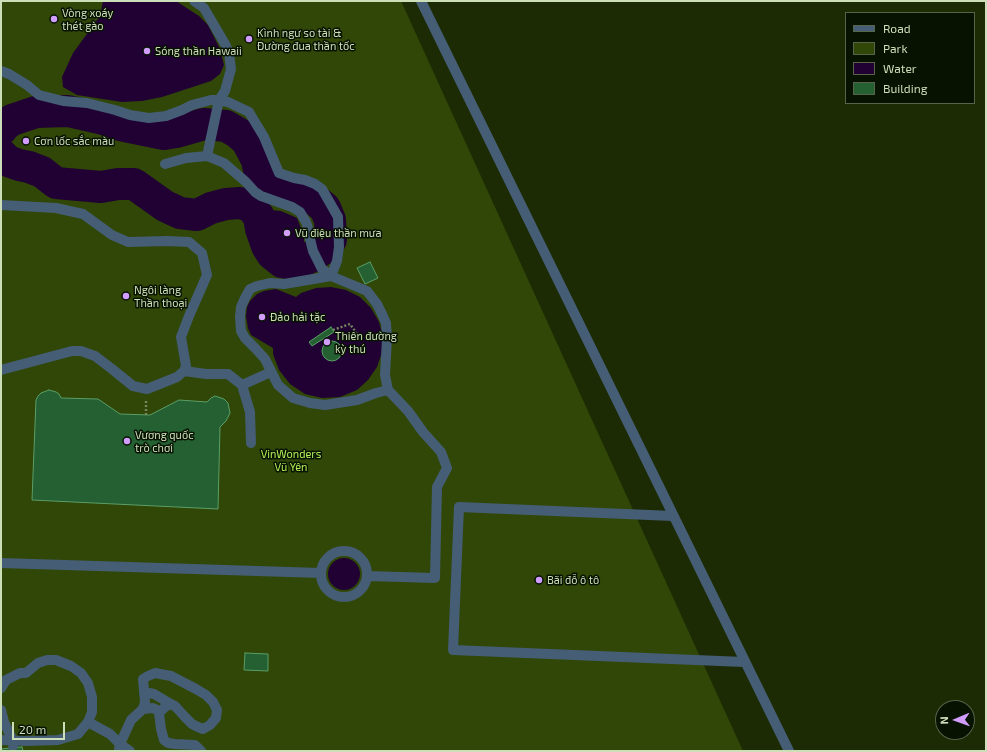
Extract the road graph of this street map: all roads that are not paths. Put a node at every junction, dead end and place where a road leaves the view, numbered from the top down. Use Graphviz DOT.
graph roads {
  1 [pos="194,1"];
  2 [pos="421,1"];
  3 [pos="1,71"];
  4 [pos="218,104"];
  5 [pos="207,156"];
  6 [pos="165,164"];
  7 [pos="1,205"];
  8 [pos="331,276"];
  9 [pos="1,370"];
  10 [pos="184,371"];
  11 [pos="271,372"];
  12 [pos="242,385"];
  13 [pos="388,390"];
  14 [pos="251,443"];
  15 [pos="673,516"];
  16 [pos="1,563"];
  17 [pos="321,573"];
  18 [pos="366,576"];
  19 [pos="744,662"];
  20 [pos="1,688"];
  21 [pos="144,692"];
  22 [pos="171,704"];
  23 [pos="143,709"];
  24 [pos="1,710"];
  25 [pos="159,713"];
  26 [pos="88,722"];
  27 [pos="1,740"];
  28 [pos="13,745"];
  29 [pos="119,748"];
  30 [pos="130,751"];
  31 [pos="200,751"];
  32 [pos="789,751"];
  1 -- 4 [label="street"];
  2 -- 15 [label="street"];
  3 -- 4 [label="street"];
  4 -- 5 [label="street"];
  4 -- 8 [label="street"];
  5 -- 6 [label="street"];
  5 -- 8 [label="street"];
  7 -- 10 [label="street"];
  8 -- 11 [label="street"];
  8 -- 13 [label="street"];
  9 -- 10 [label="street"];
  10 -- 12 [label="street"];
  11 -- 12 [label="street"];
  11 -- 13 [label="street"];
  12 -- 14 [label="street"];
  13 -- 18 [label="street"];
  15 -- 19 [label="street"];
  15 -- 19 [label="street"];
  16 -- 17 [label="street"];
  17 -- 18 [label="street"];
  17 -- 18 [label="street"];
  19 -- 32 [label="street"];
  20 -- 26 [label="street"];
  21 -- 22 [label="street"];
  21 -- 22 [label="street"];
  21 -- 23 [label="street"];
  22 -- 25 [label="street"];
  23 -- 25 [label="street"];
  23 -- 29 [label="street"];
  24 -- 28 [label="street"];
  25 -- 31 [label="street"];
  26 -- 28 [label="street"];
  26 -- 29 [label="street"];
  27 -- 28 [label="street"];
  29 -- 30 [label="street"];
}
